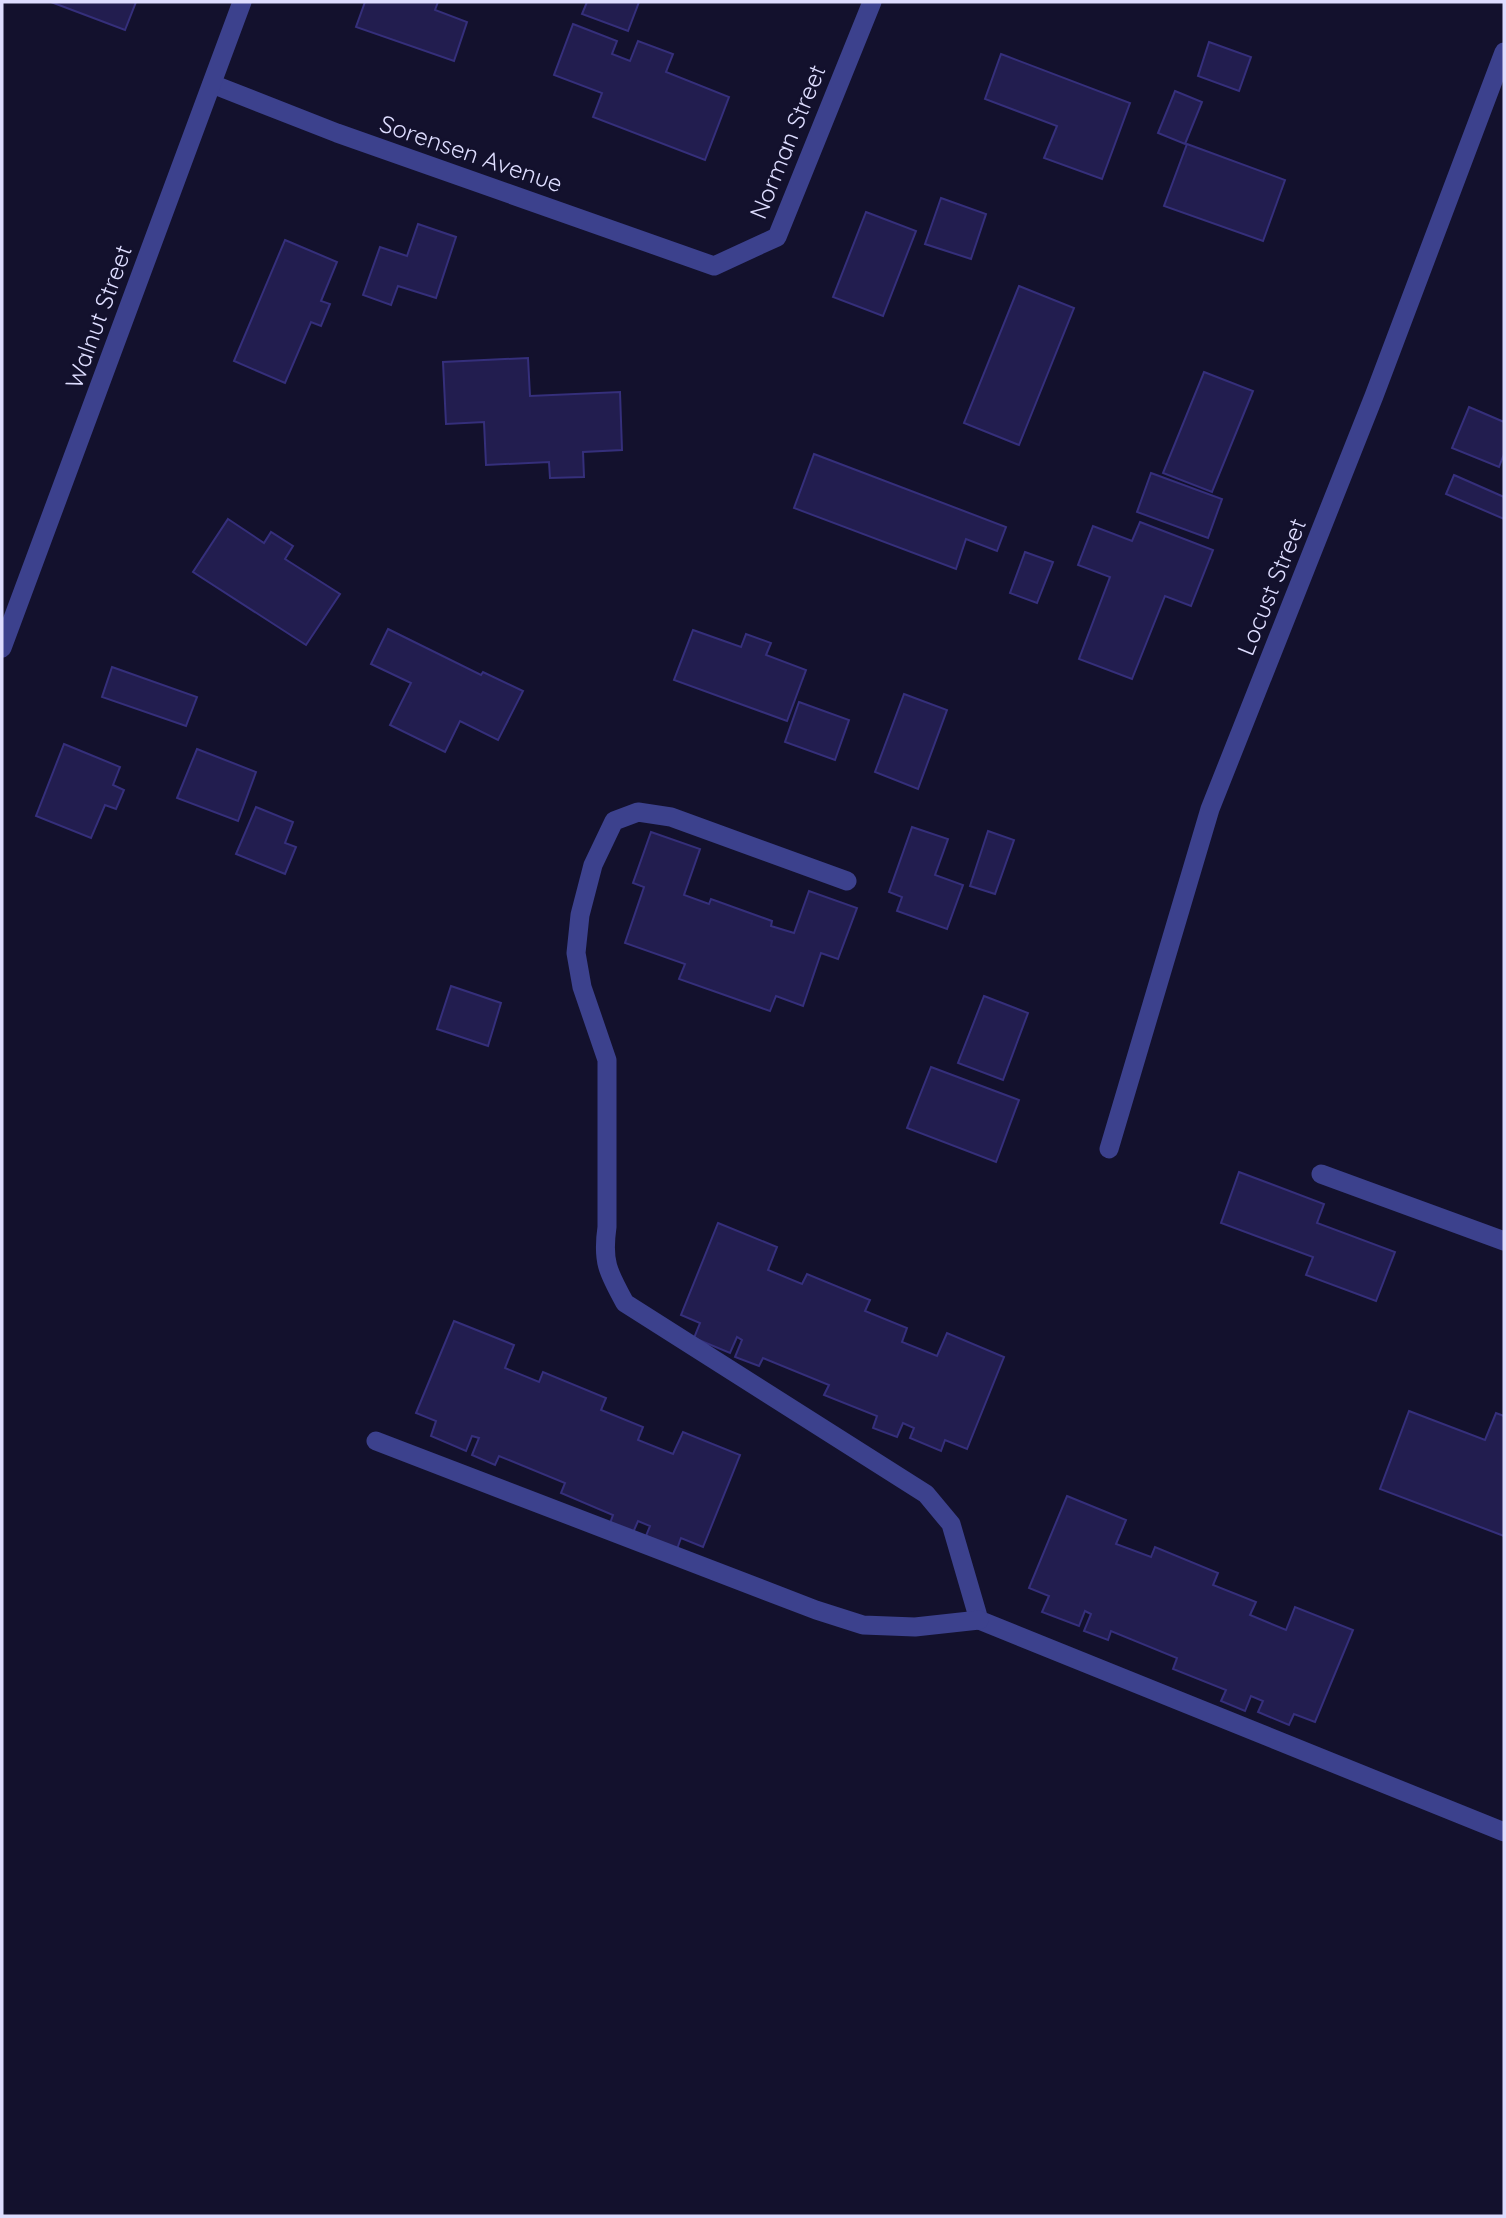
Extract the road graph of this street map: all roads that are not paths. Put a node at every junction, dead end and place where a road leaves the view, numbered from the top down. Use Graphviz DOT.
graph roads {
  1 [pos="242,2"];
  2 [pos="872,2"];
  3 [pos="1504,52"];
  4 [pos="212,84"];
  5 [pos="715,266"];
  6 [pos="2,648"];
  7 [pos="847,881"];
  8 [pos="1109,1149"];
  9 [pos="1321,1174"];
  10 [pos="1504,1241"];
  11 [pos="376,1441"];
  12 [pos="979,1620"];
  13 [pos="1504,1832"];
  1 -- 4 [label="street, Walnut Street"];
  2 -- 5 [label="street, Norman Street"];
  3 -- 8 [label="street, Locust Street"];
  4 -- 5 [label="street, Sorensen Avenue"];
  4 -- 6 [label="street, Walnut Street"];
  7 -- 12 [label="street"];
  9 -- 10 [label="street"];
  11 -- 12 [label="street"];
  12 -- 13 [label="street"];
}
